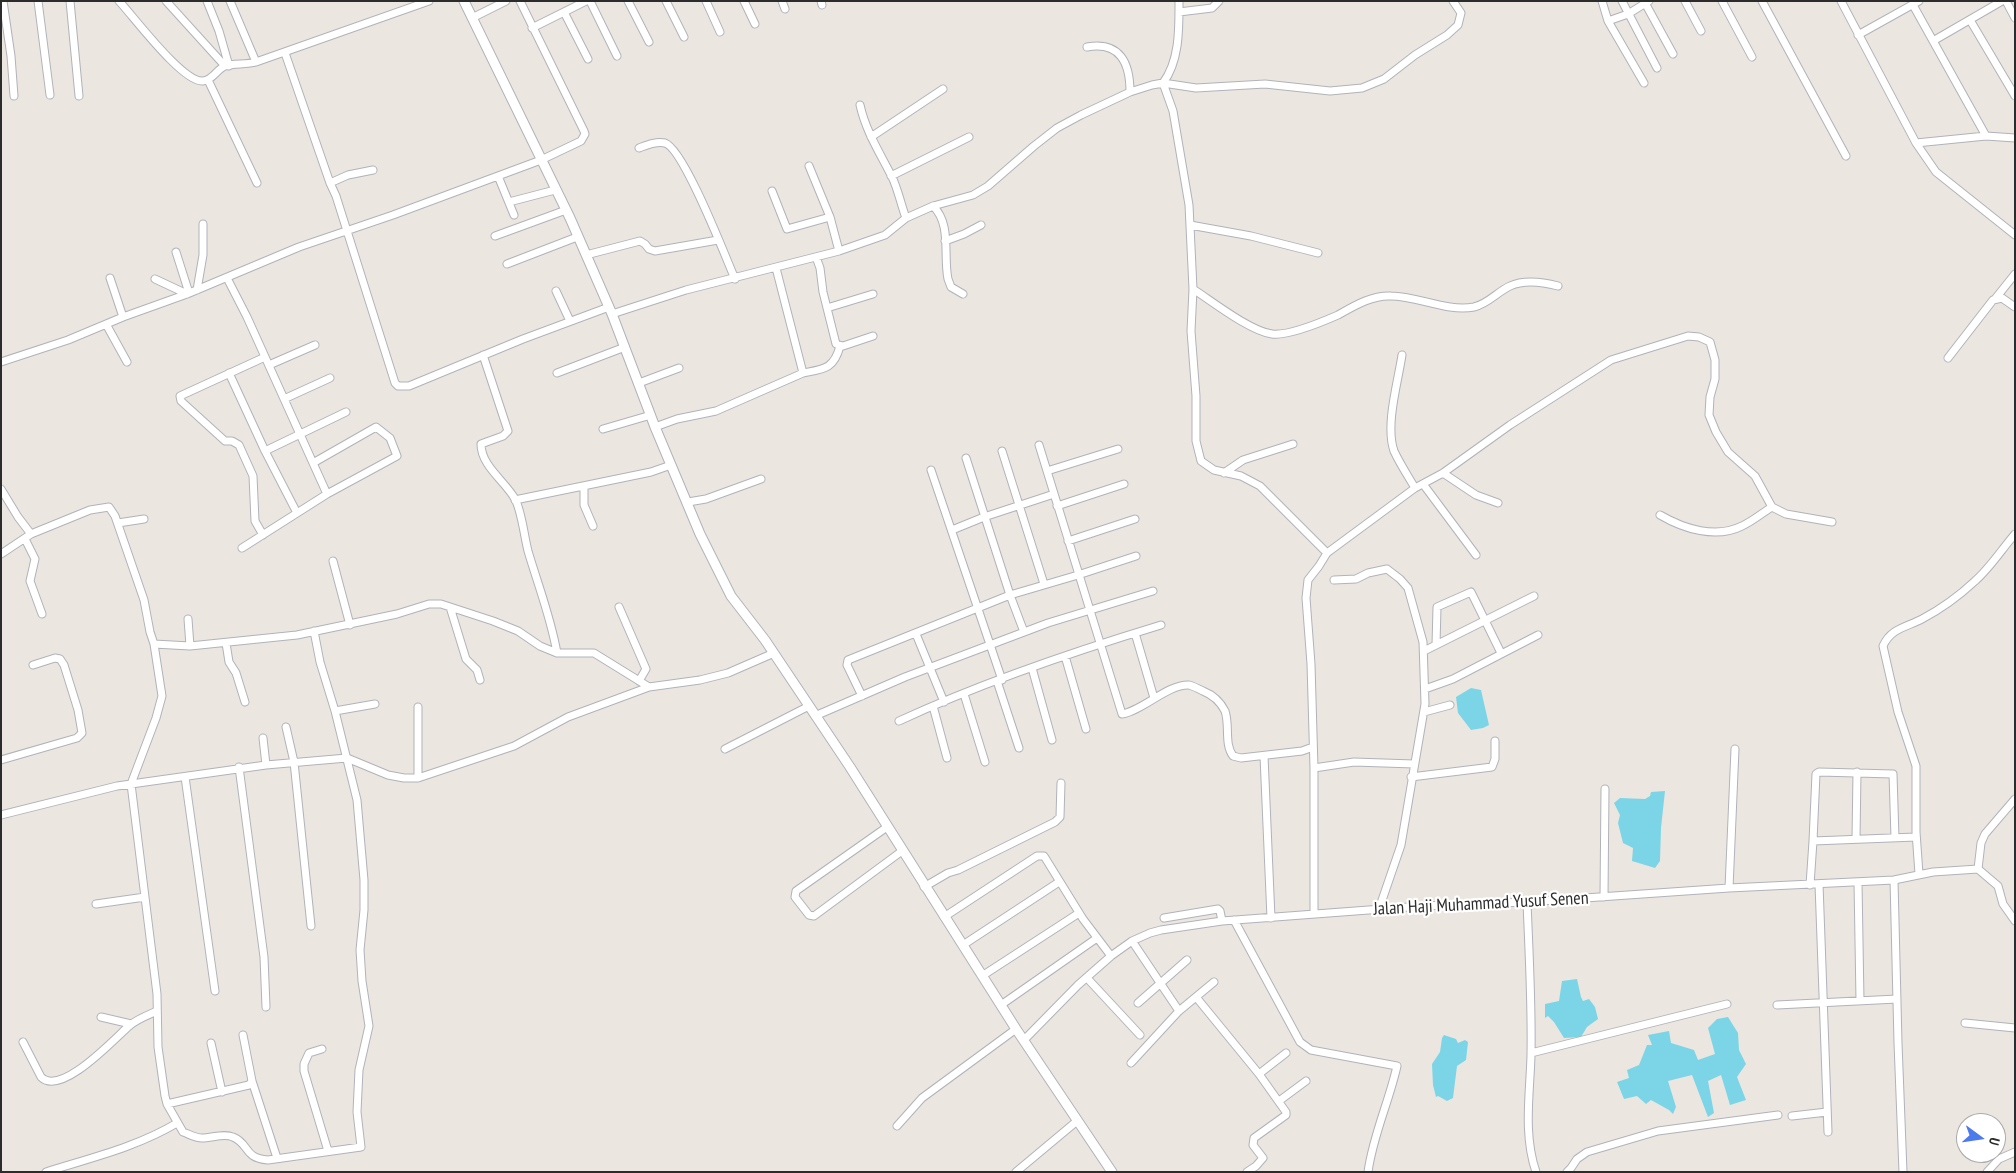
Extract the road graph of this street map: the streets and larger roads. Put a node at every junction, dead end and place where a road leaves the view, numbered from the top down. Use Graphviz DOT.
graph roads {
  1 [pos="3,1"];
  2 [pos="38,1"];
  3 [pos="70,1"];
  4 [pos="118,1"];
  5 [pos="166,1"];
  6 [pos="207,1"];
  7 [pos="230,1"];
  8 [pos="430,1"];
  9 [pos="464,1"];
  10 [pos="506,1"];
  11 [pos="520,1"];
  12 [pos="586,1"];
  13 [pos="590,1"];
  14 [pos="628,1"];
  15 [pos="666,1"];
  16 [pos="706,1"];
  17 [pos="744,1"];
  18 [pos="782,1"];
  19 [pos="1180,1"];
  20 [pos="1219,1"];
  21 [pos="1453,1"];
  22 [pos="1602,1"];
  23 [pos="1622,1"];
  24 [pos="1685,1"];
  25 [pos="1722,1"];
  26 [pos="1762,1"];
  27 [pos="1841,1"];
  28 [pos="2002,1"];
  29 [pos="2006,1"];
  30 [pos="1646,2"];
  31 [pos="1916,3"];
  32 [pos="786,9"];
  33 [pos="564,12"];
  34 [pos="1179,12"];
  35 [pos="1628,14"];
  36 [pos="472,18"];
  37 [pos="2015,18"];
  38 [pos="1970,20"];
  39 [pos="1608,21"];
  40 [pos="755,24"];
  41 [pos="532,28"];
  42 [pos="1700,31"];
  43 [pos="720,32"];
  44 [pos="1858,34"];
  45 [pos="684,37"];
  46 [pos="1933,41"];
  47 [pos="648,42"];
  48 [pos="1087,47"];
  49 [pos="285,53"];
  50 [pos="1673,54"];
  51 [pos="617,56"];
  52 [pos="1752,57"];
  53 [pos="588,59"];
  54 [pos="256,62"];
  55 [pos="227,66"];
  56 [pos="1657,68"];
  57 [pos="208,80"];
  58 [pos="1163,83"];
  59 [pos="1644,83"];
  60 [pos="943,89"];
  61 [pos="1130,92"];
  62 [pos="50,95"];
  63 [pos="14,96"];
  64 [pos="79,96"];
  65 [pos="2015,96"];
  66 [pos="860,105"];
  67 [pos="1986,136"];
  68 [pos="871,137"];
  69 [pos="969,137"];
  70 [pos="2015,138"];
  71 [pos="1916,143"];
  72 [pos="639,148"];
  73 [pos="1846,156"];
  74 [pos="540,160"];
  75 [pos="809,166"];
  76 [pos="373,170"];
  77 [pos="498,176"];
  78 [pos="891,176"];
  79 [pos="257,182"];
  80 [pos="330,183"];
  81 [pos="556,190"];
  82 [pos="772,191"];
  83 [pos="509,202"];
  84 [pos="933,206"];
  85 [pos="566,210"];
  86 [pos="514,215"];
  87 [pos="830,217"];
  88 [pos="906,218"];
  89 [pos="203,224"];
  90 [pos="981,224"];
  91 [pos="1190,225"];
  92 [pos="347,231"];
  93 [pos="2015,235"];
  94 [pos="495,236"];
  95 [pos="577,237"];
  96 [pos="718,240"];
  97 [pos="945,241"];
  98 [pos="839,251"];
  99 [pos="176,252"];
  100 [pos="1318,253"];
  101 [pos="586,255"];
  102 [pos="816,257"];
  103 [pos="507,264"];
  104 [pos="776,268"];
  105 [pos="2015,274"];
  106 [pos="110,278"];
  107 [pos="227,278"];
  108 [pos="155,279"];
  109 [pos="735,279"];
  110 [pos="1558,286"];
  111 [pos="1193,289"];
  112 [pos="197,290"];
  113 [pos="556,291"];
  114 [pos="188,294"];
  115 [pos="874,294"];
  116 [pos="963,294"];
  117 [pos="1995,299"];
  118 [pos="2015,307"];
  119 [pos="827,308"];
  120 [pos="611,311"];
  121 [pos="123,317"];
  122 [pos="570,321"];
  123 [pos="106,324"];
  124 [pos="873,336"];
  125 [pos="315,345"];
  126 [pos="840,346"];
  127 [pos="625,347"];
  128 [pos="483,355"];
  129 [pos="1402,355"];
  130 [pos="265,357"];
  131 [pos="1948,358"];
  132 [pos="1,362"];
  133 [pos="127,362"];
  134 [pos="269,365"];
  135 [pos="679,368"];
  136 [pos="229,373"];
  137 [pos="557,373"];
  138 [pos="803,373"];
  139 [pos="330,378"];
  140 [pos="639,383"];
  141 [pos="284,399"];
  142 [pos="346,412"];
  143 [pos="651,415"];
  144 [pos="655,427"];
  145 [pos="603,428"];
  146 [pos="300,434"];
  147 [pos="1293,444"];
  148 [pos="1039,445"];
  149 [pos="1118,449"];
  150 [pos="265,451"];
  151 [pos="1002,451"];
  152 [pos="966,458"];
  153 [pos="313,463"];
  154 [pos="671,465"];
  155 [pos="932,470"];
  156 [pos="1047,471"];
  157 [pos="1224,473"];
  158 [pos="1443,474"];
  159 [pos="761,479"];
  160 [pos="1124,484"];
  161 [pos="1423,484"];
  162 [pos="584,486"];
  163 [pos="1415,488"];
  164 [pos="1,489"];
  165 [pos="327,494"];
  166 [pos="1054,494"];
  167 [pos="515,500"];
  168 [pos="688,502"];
  169 [pos="1498,503"];
  170 [pos="1018,505"];
  171 [pos="1057,506"];
  172 [pos="1772,507"];
  173 [pos="297,513"];
  174 [pos="1660,516"];
  175 [pos="984,517"];
  176 [pos="1134,518"];
  177 [pos="144,519"];
  178 [pos="1832,522"];
  179 [pos="118,523"];
  180 [pos="593,526"];
  181 [pos="952,530"];
  182 [pos="2015,534"];
  183 [pos="262,535"];
  184 [pos="28,536"];
  185 [pos="1068,541"];
  186 [pos="242,548"];
  187 [pos="1326,553"];
  188 [pos="1,554"];
  189 [pos="1476,555"];
  190 [pos="1136,556"];
  191 [pos="333,561"];
  192 [pos="1078,575"];
  193 [pos="1334,580"];
  194 [pos="1044,584"];
  195 [pos="1153,591"];
  196 [pos="1010,595"];
  197 [pos="1534,596"];
  198 [pos="450,607"];
  199 [pos="619,607"];
  200 [pos="976,608"];
  201 [pos="1089,610"];
  202 [pos="42,614"];
  203 [pos="188,619"];
  204 [pos="1485,620"];
  205 [pos="350,625"];
  206 [pos="1161,625"];
  207 [pos="314,631"];
  208 [pos="1024,632"];
  209 [pos="1135,633"];
  210 [pos="916,634"];
  211 [pos="1538,635"];
  212 [pos="226,643"];
  213 [pos="154,644"];
  214 [pos="1099,644"];
  215 [pos="1436,644"];
  216 [pos="990,645"];
  217 [pos="190,646"];
  218 [pos="1424,651"];
  219 [pos="557,653"];
  220 [pos="774,653"];
  221 [pos="1500,653"];
  222 [pos="1065,656"];
  223 [pos="32,665"];
  224 [pos="930,668"];
  225 [pos="1032,668"];
  226 [pos="480,680"];
  227 [pos="999,680"];
  228 [pos="639,681"];
  229 [pos="649,687"];
  230 [pos="1425,689"];
  231 [pos="964,694"];
  232 [pos="862,696"];
  233 [pos="1154,698"];
  234 [pos="245,702"];
  235 [pos="944,702"];
  236 [pos="375,704"];
  237 [pos="1450,705"];
  238 [pos="809,706"];
  239 [pos="933,706"];
  240 [pos="418,707"];
  241 [pos="335,712"];
  242 [pos="1424,712"];
  243 [pos="815,716"];
  244 [pos="899,721"];
  245 [pos="286,727"];
  246 [pos="1086,729"];
  247 [pos="263,738"];
  248 [pos="1052,740"];
  249 [pos="1495,741"];
  250 [pos="1312,747"];
  251 [pos="1019,748"];
  252 [pos="725,749"];
  253 [pos="1734,749"];
  254 [pos="1264,756"];
  255 [pos="347,758"];
  256 [pos="947,758"];
  257 [pos="1,760"];
  258 [pos="294,762"];
  259 [pos="985,762"];
  260 [pos="1414,764"];
  261 [pos="266,765"];
  262 [pos="239,767"];
  263 [pos="1314,768"];
  264 [pos="1856,772"];
  265 [pos="185,777"];
  266 [pos="1411,777"];
  267 [pos="418,778"];
  268 [pos="1061,783"];
  269 [pos="131,784"];
  270 [pos="1605,789"];
  271 [pos="2015,799"];
  272 [pos="1,815"];
  273 [pos="887,827"];
  274 [pos="1916,837"];
  275 [pos="1895,838"];
  276 [pos="1856,839"];
  277 [pos="1813,841"];
  278 [pos="902,852"];
  279 [pos="1978,869"];
  280 [pos="1919,874"];
  281 [pos="1894,880"];
  282 [pos="1059,882"];
  283 [pos="1858,882"];
  284 [pos="1819,884"];
  285 [pos="1810,885"];
  286 [pos="924,887"];
  287 [pos="1729,888"];
  288 [pos="145,897"];
  289 [pos="1604,897"];
  290 [pos="1527,902"];
  291 [pos="96,904"];
  292 [pos="1379,909"];
  293 [pos="1079,913"];
  294 [pos="1314,914"];
  295 [pos="944,917"];
  296 [pos="1164,918"];
  297 [pos="1271,918"];
  298 [pos="1234,920"];
  299 [pos="1222,921"];
  300 [pos="2015,921"];
  301 [pos="311,926"];
  302 [pos="1097,938"];
  303 [pos="1132,941"];
  304 [pos="963,945"];
  305 [pos="1111,956"];
  306 [pos="1187,960"];
  307 [pos="982,976"];
  308 [pos="1087,978"];
  309 [pos="1160,982"];
  310 [pos="1214,982"];
  311 [pos="215,991"];
  312 [pos="1196,997"];
  313 [pos="1898,999"];
  314 [pos="1860,1001"];
  315 [pos="1824,1002"];
  316 [pos="1138,1003"];
  317 [pos="1727,1004"];
  318 [pos="1777,1004"];
  319 [pos="1001,1005"];
  320 [pos="266,1007"];
  321 [pos="157,1011"];
  322 [pos="1179,1011"];
  323 [pos="101,1017"];
  324 [pos="1965,1023"];
  325 [pos="131,1024"];
  326 [pos="2015,1028"];
  327 [pos="1016,1029"];
  328 [pos="243,1035"];
  329 [pos="1140,1035"];
  330 [pos="1024,1040"];
  331 [pos="23,1042"];
  332 [pos="211,1043"];
  333 [pos="322,1049"];
  334 [pos="1286,1053"];
  335 [pos="1531,1053"];
  336 [pos="1131,1063"];
  337 [pos="1259,1074"];
  338 [pos="252,1081"];
  339 [pos="1306,1081"];
  340 [pos="222,1092"];
  341 [pos="1279,1101"];
  342 [pos="167,1104"];
  343 [pos="1827,1112"];
  344 [pos="1778,1115"];
  345 [pos="1792,1116"];
  346 [pos="1078,1121"];
  347 [pos="178,1123"];
  348 [pos="897,1126"];
  349 [pos="1828,1132"];
  350 [pos="328,1151"];
  351 [pos="2015,1152"];
  352 [pos="277,1158"];
  353 [pos="1258,1169"];
  354 [pos="46,1172"];
  355 [pos="1016,1172"];
  356 [pos="1112,1172"];
  357 [pos="1247,1172"];
  358 [pos="1368,1172"];
  359 [pos="1536,1172"];
  360 [pos="1567,1172"];
  361 [pos="1904,1172"];
  362 [pos="1987,1172"];
  1 -- 63 [label="street"];
  2 -- 62 [label="street"];
  3 -- 64 [label="street"];
  4 -- 57 [label="street"];
  5 -- 55 [label="street"];
  6 -- 55 [label="street"];
  7 -- 54 [label="street"];
  8 -- 49 [label="street"];
  9 -- 36 [label="street"];
  10 -- 36 [label="street"];
  11 -- 41 [label="street"];
  12 -- 33 [label="street"];
  13 -- 51 [label="street"];
  14 -- 47 [label="street"];
  15 -- 45 [label="street"];
  16 -- 43 [label="street"];
  17 -- 40 [label="street"];
  18 -- 32 [label="street"];
  19 -- 34 [label="street"];
  20 -- 34 [label="street"];
  21 -- 58 [label="street"];
  22 -- 39 [label="street"];
  23 -- 35 [label="street"];
  24 -- 42 [label="street"];
  25 -- 52 [label="street"];
  26 -- 73 [label="street"];
  27 -- 44 [label="street"];
  28 -- 38 [label="street"];
  29 -- 37 [label="street"];
  30 -- 35 [label="street"];
  30 -- 50 [label="street"];
  31 -- 44 [label="street"];
  31 -- 46 [label="street"];
  33 -- 41 [label="street"];
  33 -- 53 [label="street"];
  34 -- 58 [label="street"];
  35 -- 39 [label="street"];
  35 -- 56 [label="street"];
  36 -- 74 [label="street"];
  38 -- 46 [label="street"];
  38 -- 65 [label="street"];
  39 -- 59 [label="street"];
  41 -- 74 [label="street"];
  44 -- 71 [label="street"];
  46 -- 67 [label="street"];
  48 -- 61 [label="street"];
  49 -- 54 [label="street"];
  49 -- 80 [label="street"];
  54 -- 55 [label="street"];
  55 -- 57 [label="street"];
  57 -- 79 [label="street"];
  58 -- 61 [label="street"];
  58 -- 91 [label="street"];
  60 -- 68 [label="street"];
  61 -- 84 [label="street"];
  66 -- 68 [label="street"];
  67 -- 70 [label="street"];
  67 -- 71 [label="street"];
  68 -- 78 [label="street"];
  69 -- 78 [label="street"];
  71 -- 93 [label="street"];
  72 -- 96 [label="street"];
  74 -- 77 [label="street"];
  74 -- 81 [label="street"];
  75 -- 87 [label="street"];
  76 -- 80 [label="street"];
  77 -- 83 [label="street"];
  77 -- 92 [label="street"];
  78 -- 88 [label="street"];
  80 -- 92 [label="street"];
  81 -- 83 [label="street"];
  81 -- 85 [label="street"];
  82 -- 87 [label="street"];
  83 -- 86 [label="street"];
  84 -- 88 [label="street"];
  84 -- 97 [label="street"];
  85 -- 94 [label="street"];
  85 -- 95 [label="street"];
  87 -- 98 [label="street"];
  88 -- 98 [label="street"];
  89 -- 112 [label="street"];
  90 -- 97 [label="street"];
  91 -- 100 [label="street"];
  91 -- 111 [label="street"];
  92 -- 107 [label="street"];
  92 -- 128 [label="street"];
  95 -- 101 [label="street"];
  95 -- 103 [label="street"];
  96 -- 101 [label="street"];
  96 -- 109 [label="street"];
  97 -- 116 [label="street"];
  98 -- 102 [label="street"];
  99 -- 114 [label="street"];
  101 -- 120 [label="street"];
  102 -- 104 [label="street"];
  102 -- 119 [label="street"];
  104 -- 109 [label="street"];
  104 -- 138 [label="street"];
  105 -- 117 [label="street"];
  106 -- 121 [label="street"];
  107 -- 112 [label="street"];
  107 -- 130 [label="street"];
  108 -- 114 [label="street"];
  109 -- 120 [label="street"];
  110 -- 111 [label="street"];
  111 -- 157 [label="street"];
  112 -- 114 [label="street"];
  113 -- 122 [label="street"];
  114 -- 121 [label="street"];
  115 -- 119 [label="street"];
  117 -- 118 [label="street"];
  117 -- 131 [label="street"];
  119 -- 126 [label="street"];
  120 -- 122 [label="street"];
  120 -- 127 [label="street"];
  121 -- 123 [label="street"];
  122 -- 128 [label="street"];
  123 -- 132 [label="street"];
  123 -- 133 [label="street"];
  124 -- 126 [label="street"];
  125 -- 134 [label="street"];
  126 -- 138 [label="street"];
  127 -- 137 [label="street"];
  127 -- 140 [label="street"];
  128 -- 167 [label="street"];
  129 -- 163 [label="street"];
  130 -- 134 [label="street"];
  130 -- 136 [label="street"];
  134 -- 141 [label="street"];
  135 -- 140 [label="street"];
  136 -- 150 [label="street"];
  136 -- 183 [label="street"];
  138 -- 144 [label="street"];
  139 -- 141 [label="street"];
  140 -- 143 [label="street"];
  141 -- 146 [label="street"];
  142 -- 146 [label="street"];
  143 -- 144 [label="street"];
  143 -- 145 [label="street"];
  144 -- 154 [label="street"];
  146 -- 150 [label="street"];
  146 -- 153 [label="street"];
  147 -- 157 [label="street"];
  148 -- 156 [label="street"];
  149 -- 156 [label="street"];
  150 -- 173 [label="street"];
  151 -- 170 [label="street"];
  152 -- 175 [label="street"];
  153 -- 165 [label="street"];
  153 -- 165 [label="street"];
  154 -- 162 [label="street"];
  154 -- 168 [label="street"];
  155 -- 181 [label="street"];
  156 -- 166 [label="street"];
  157 -- 187 [label="street"];
  158 -- 161 [label="street"];
  158 -- 169 [label="street"];
  158 -- 172 [label="street"];
  159 -- 168 [label="street"];
  160 -- 171 [label="street"];
  161 -- 163 [label="street"];
  161 -- 189 [label="street"];
  162 -- 167 [label="street"];
  162 -- 180 [label="street"];
  163 -- 187 [label="street"];
  164 -- 184 [label="street"];
  165 -- 173 [label="street"];
  166 -- 170 [label="street"];
  166 -- 171 [label="street"];
  167 -- 219 [label="street"];
  168 -- 220 [label="street"];
  170 -- 175 [label="street"];
  170 -- 194 [label="street"];
  171 -- 185 [label="street"];
  172 -- 174 [label="street"];
  172 -- 178 [label="street"];
  173 -- 183 [label="street"];
  175 -- 181 [label="street"];
  175 -- 196 [label="street"];
  176 -- 185 [label="street"];
  177 -- 179 [label="street"];
  179 -- 184 [label="street"];
  179 -- 213 [label="street"];
  181 -- 200 [label="street"];
  182 -- 274 [label="street"];
  183 -- 186 [label="street"];
  184 -- 188 [label="street"];
  184 -- 202 [label="street"];
  185 -- 192 [label="street"];
  187 -- 250 [label="street"];
  190 -- 192 [label="street"];
  191 -- 205 [label="street"];
  192 -- 194 [label="street"];
  192 -- 201 [label="street"];
  193 -- 218 [label="street"];
  194 -- 196 [label="street"];
  195 -- 201 [label="street"];
  196 -- 200 [label="street"];
  196 -- 208 [label="street"];
  197 -- 204 [label="street"];
  198 -- 205 [label="street"];
  198 -- 219 [label="street"];
  198 -- 226 [label="street"];
  199 -- 228 [label="street"];
  200 -- 210 [label="street"];
  200 -- 216 [label="street"];
  201 -- 208 [label="street"];
  201 -- 214 [label="street"];
  203 -- 217 [label="street"];
  204 -- 215 [label="street"];
  204 -- 215 [label="street"];
  204 -- 221 [label="street"];
  205 -- 207 [label="street"];
  206 -- 209 [label="street"];
  207 -- 212 [label="street"];
  207 -- 241 [label="street"];
  208 -- 216 [label="street"];
  209 -- 214 [label="street"];
  209 -- 233 [label="street"];
  210 -- 224 [label="street"];
  210 -- 232 [label="street"];
  211 -- 221 [label="street"];
  212 -- 217 [label="street"];
  212 -- 234 [label="street"];
  213 -- 217 [label="street"];
  213 -- 269 [label="street"];
  214 -- 222 [label="street"];
  214 -- 233 [label="street"];
  215 -- 218 [label="street"];
  216 -- 224 [label="street"];
  216 -- 227 [label="street"];
  218 -- 230 [label="street"];
  219 -- 228 [label="street"];
  220 -- 229 [label="street"];
  220 -- 238 [label="street"];
  221 -- 230 [label="street"];
  222 -- 225 [label="street"];
  222 -- 246 [label="street"];
  223 -- 257 [label="street"];
  224 -- 232 [label="street"];
  224 -- 235 [label="street"];
  225 -- 227 [label="street"];
  225 -- 248 [label="street"];
  227 -- 231 [label="street"];
  227 -- 251 [label="street"];
  228 -- 229 [label="street"];
  229 -- 267 [label="street"];
  230 -- 242 [label="street"];
  231 -- 235 [label="street"];
  231 -- 259 [label="street"];
  232 -- 243 [label="street"];
  233 -- 254 [label="street"];
  235 -- 239 [label="street"];
  236 -- 241 [label="street"];
  237 -- 242 [label="street"];
  238 -- 243 [label="street"];
  238 -- 252 [label="street"];
  239 -- 244 [label="street"];
  239 -- 256 [label="street"];
  240 -- 267 [label="street"];
  241 -- 255 [label="street"];
  242 -- 260 [label="street"];
  243 -- 273 [label="street"];
  245 -- 258 [label="street"];
  247 -- 261 [label="street"];
  249 -- 266 [label="street"];
  250 -- 254 [label="street"];
  250 -- 263 [label="street"];
  253 -- 287 [label="street"];
  254 -- 297 [label="street"];
  255 -- 258 [label="street"];
  255 -- 267 [label="street"];
  255 -- 350 [label="street"];
  258 -- 261 [label="street"];
  258 -- 301 [label="street"];
  260 -- 263 [label="street"];
  260 -- 266 [label="street"];
  261 -- 262 [label="street"];
  262 -- 265 [label="street"];
  262 -- 320 [label="street"];
  263 -- 294 [label="street"];
  264 -- 275 [label="street"];
  264 -- 276 [label="street"];
  264 -- 277 [label="street"];
  265 -- 269 [label="street"];
  265 -- 311 [label="street"];
  266 -- 292 [label="street"];
  268 -- 286 [label="street"];
  269 -- 272 [label="street"];
  269 -- 288 [label="street"];
  270 -- 289 [label="street"];
  271 -- 279 [label="street"];
  273 -- 278 [label="street"];
  273 -- 278 [label="street"];
  274 -- 275 [label="street"];
  274 -- 280 [label="street"];
  275 -- 276 [label="street"];
  276 -- 277 [label="street"];
  277 -- 285 [label="street"];
  278 -- 286 [label="street"];
  279 -- 280 [label="street, Jalan Haji Muhammad Yusuf Senen"];
  279 -- 300 [label="street"];
  280 -- 281 [label="street, Jalan Haji Muhammad Yusuf Senen"];
  281 -- 283 [label="street, Jalan Haji Muhammad Yusuf Senen"];
  281 -- 313 [label="street"];
  282 -- 293 [label="street"];
  282 -- 295 [label="street"];
  282 -- 304 [label="street"];
  283 -- 284 [label="street, Jalan Haji Muhammad Yusuf Senen"];
  283 -- 314 [label="street"];
  284 -- 285 [label="street, Jalan Haji Muhammad Yusuf Senen"];
  284 -- 315 [label="street"];
  285 -- 287 [label="street, Jalan Haji Muhammad Yusuf Senen"];
  286 -- 295 [label="street"];
  287 -- 289 [label="street, Jalan Haji Muhammad Yusuf Senen"];
  288 -- 291 [label="street"];
  288 -- 321 [label="street"];
  289 -- 290 [label="street, Jalan Haji Muhammad Yusuf Senen"];
  290 -- 292 [label="street, Jalan Haji Muhammad Yusuf Senen"];
  290 -- 335 [label="street"];
  292 -- 294 [label="street, Jalan Haji Muhammad Yusuf Senen"];
  293 -- 302 [label="street"];
  293 -- 307 [label="street"];
  294 -- 297 [label="street, Jalan Haji Muhammad Yusuf Senen"];
  295 -- 304 [label="street"];
  296 -- 299 [label="street"];
  297 -- 298 [label="street, Jalan Haji Muhammad Yusuf Senen"];
  298 -- 299 [label="street, Jalan Haji Muhammad Yusuf Senen"];
  298 -- 358 [label="street"];
  299 -- 303 [label="street, Jalan Haji Muhammad Yusuf Senen"];
  302 -- 305 [label="street"];
  302 -- 319 [label="street"];
  303 -- 305 [label="street, Jalan Haji Muhammad Yusuf Senen"];
  303 -- 309 [label="street"];
  304 -- 307 [label="street"];
  305 -- 308 [label="street, Jalan Haji Muhammad Yusuf Senen"];
  306 -- 309 [label="street"];
  307 -- 319 [label="street"];
  308 -- 329 [label="street"];
  308 -- 330 [label="street, Jalan Haji Muhammad Yusuf Senen"];
  309 -- 316 [label="street"];
  309 -- 322 [label="street"];
  310 -- 312 [label="street"];
  312 -- 322 [label="street"];
  312 -- 337 [label="street"];
  313 -- 314 [label="street"];
  313 -- 361 [label="street"];
  314 -- 315 [label="street"];
  315 -- 318 [label="street"];
  315 -- 343 [label="street"];
  317 -- 335 [label="street"];
  319 -- 327 [label="street"];
  321 -- 325 [label="street"];
  321 -- 342 [label="street"];
  322 -- 336 [label="street"];
  323 -- 325 [label="street"];
  324 -- 326 [label="street"];
  325 -- 331 [label="street"];
  327 -- 330 [label="street"];
  327 -- 348 [label="street"];
  328 -- 338 [label="street"];
  330 -- 346 [label="street"];
  332 -- 340 [label="street"];
  333 -- 350 [label="street"];
  334 -- 337 [label="street"];
  335 -- 359 [label="street"];
  337 -- 341 [label="street"];
  338 -- 340 [label="street"];
  338 -- 352 [label="street"];
  339 -- 341 [label="street"];
  340 -- 342 [label="street"];
  341 -- 353 [label="street"];
  342 -- 347 [label="street"];
  343 -- 345 [label="street"];
  343 -- 349 [label="street"];
  344 -- 360 [label="street"];
  346 -- 355 [label="street"];
  346 -- 356 [label="street"];
  347 -- 352 [label="street"];
  347 -- 354 [label="street"];
  350 -- 352 [label="street"];
  351 -- 362 [label="street"];
  353 -- 357 [label="street"];
}
